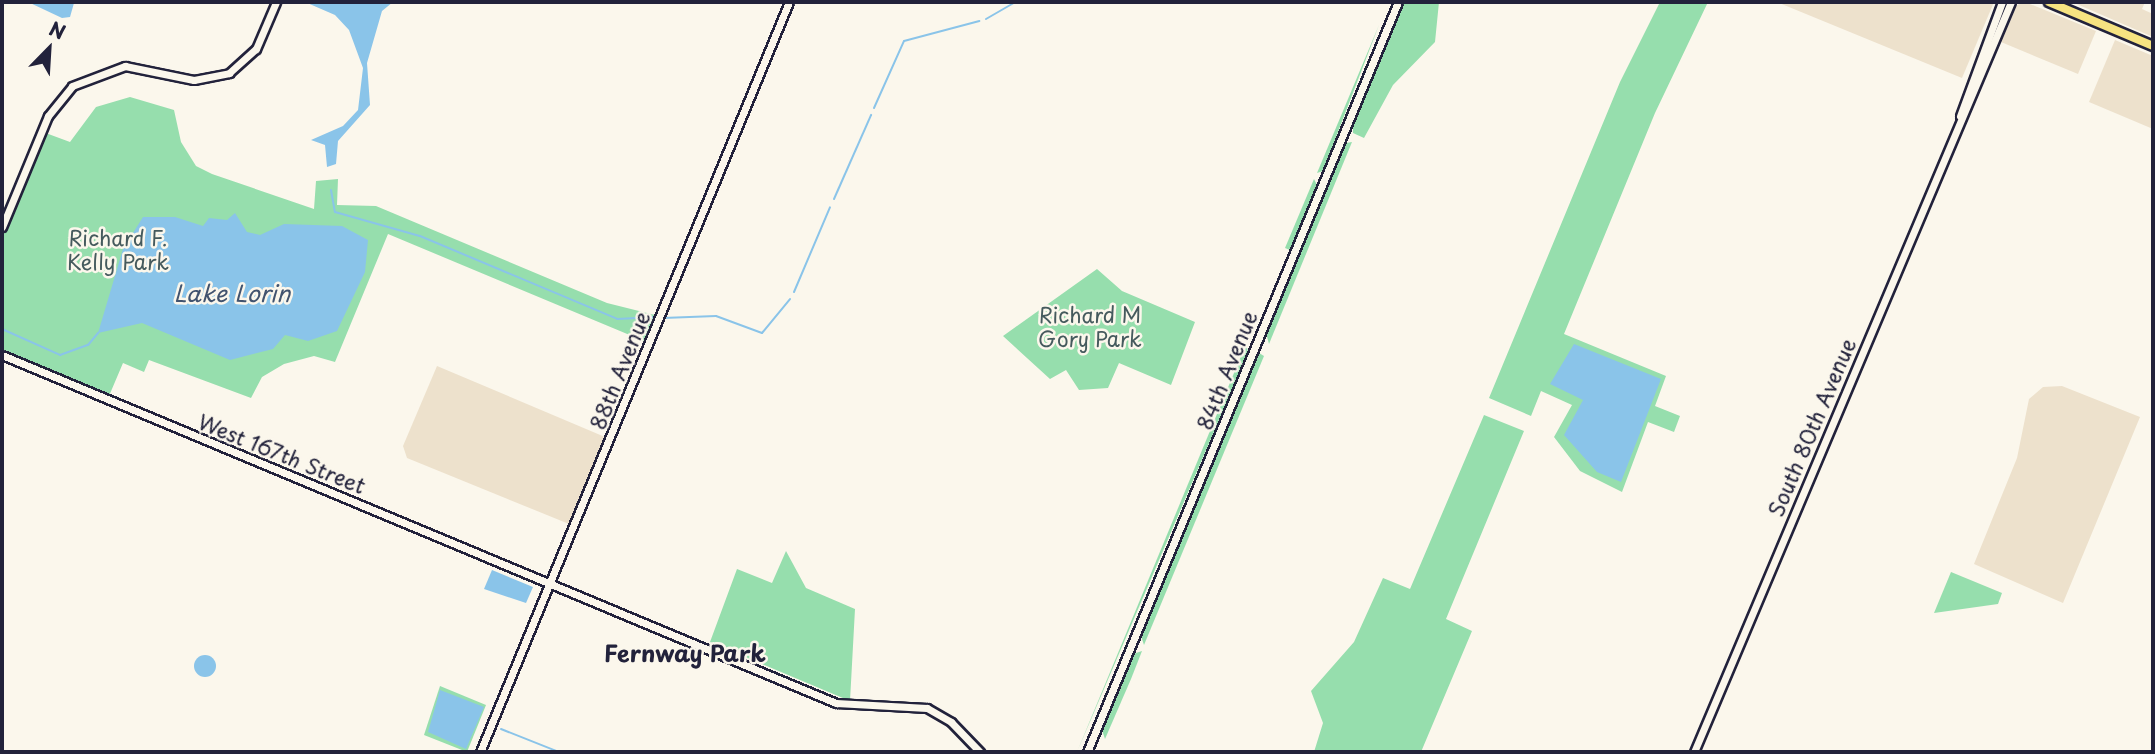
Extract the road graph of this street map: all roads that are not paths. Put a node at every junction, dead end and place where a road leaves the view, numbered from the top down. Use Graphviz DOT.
graph roads {
  1 [pos="276,2"];
  2 [pos="789,2"];
  3 [pos="1398,2"];
  4 [pos="2003,2"];
  5 [pos="2011,2"];
  6 [pos="2049,2"];
  7 [pos="2153,46"];
  8 [pos="1960,116"];
  9 [pos="2,227"];
  10 [pos="2,355"];
  11 [pos="550,583"];
  12 [pos="480,752"];
  13 [pos="979,752"];
  14 [pos="1087,752"];
  15 [pos="1695,752"];
  1 -- 9 [label="street"];
  2 -- 11 [label="street, 88th Avenue"];
  3 -- 14 [label="street, 84th Avenue"];
  4 -- 8 [label="street, South 80th Avenue"];
  5 -- 8 [label="street, South 80th Avenue"];
  6 -- 7 [label="main road"];
  8 -- 15 [label="street, South 80th Avenue"];
  10 -- 11 [label="street, West 167th Street"];
  11 -- 12 [label="street, 88th Avenue"];
  11 -- 13 [label="street, West 167th Street"];
}
